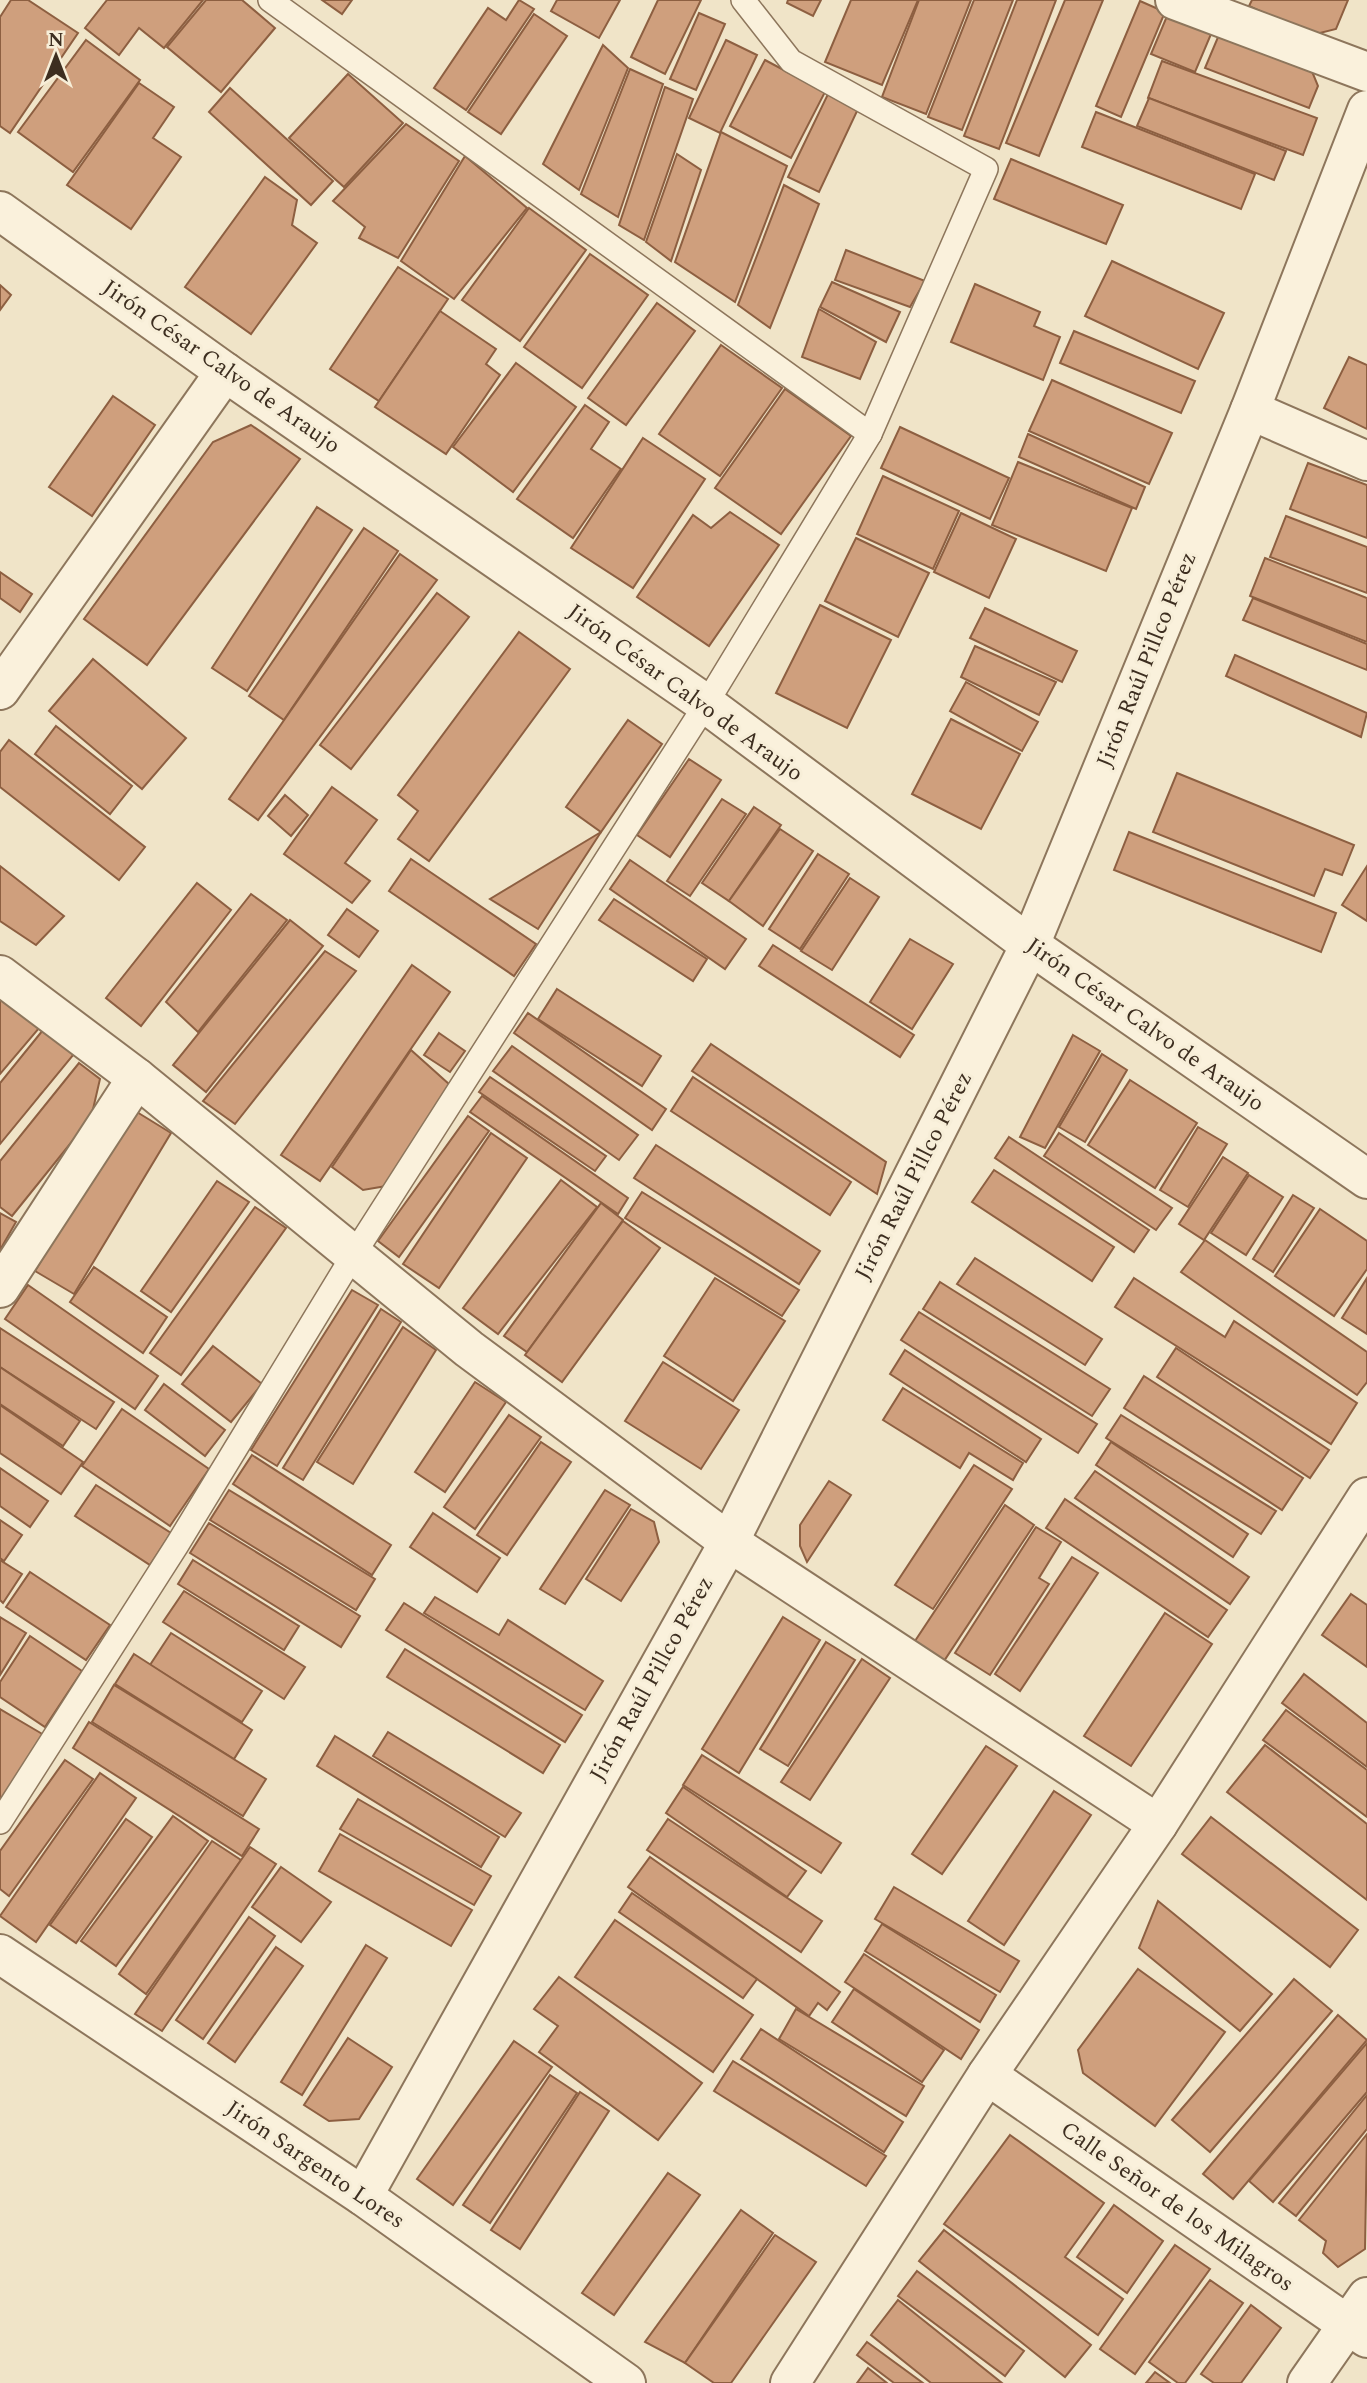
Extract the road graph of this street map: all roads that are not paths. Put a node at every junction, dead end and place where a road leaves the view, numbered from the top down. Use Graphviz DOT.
graph roads {
  1 [pos="270,0"];
  2 [pos="743,0"];
  3 [pos="1175,0"];
  4 [pos="1367,72"];
  5 [pos="1367,110"];
  6 [pos="0,211"];
  7 [pos="225,372"];
  8 [pos="1250,410"];
  9 [pos="870,434"];
  10 [pos="1367,461"];
  11 [pos="0,690"];
  12 [pos="706,704"];
  13 [pos="1030,946"];
  14 [pos="0,975"];
  15 [pos="137,1078"];
  16 [pos="1367,1179"];
  17 [pos="354,1254"];
  18 [pos="0,1288"];
  19 [pos="1367,1497"];
  20 [pos="729,1542"];
  21 [pos="0,1822"];
  22 [pos="1158,1824"];
  23 [pos="0,1954"];
  24 [pos="987,2075"];
  25 [pos="363,2196"];
  26 [pos="1360,2320"];
  27 [pos="626,2383"];
  28 [pos="790,2383"];
  29 [pos="1307,2383"];
  1 -- 9 [label="lane"];
  2 -- 9 [label="lane"];
  3 -- 4 [label="street"];
  5 -- 8 [label="street, Jirón Raúl Pillco Pérez"];
  6 -- 7 [label="street, Jirón César Calvo de Araujo"];
  7 -- 11 [label="street"];
  7 -- 12 [label="street, Jirón César Calvo de Araujo"];
  8 -- 10 [label="street"];
  8 -- 13 [label="street, Jirón Raúl Pillco Pérez"];
  9 -- 12 [label="lane"];
  12 -- 13 [label="street, Jirón César Calvo de Araujo"];
  12 -- 17 [label="lane"];
  13 -- 16 [label="street, Jirón César Calvo de Araujo"];
  13 -- 20 [label="street, Jirón Raúl Pillco Pérez"];
  14 -- 15 [label="street"];
  15 -- 17 [label="street"];
  15 -- 18 [label="street"];
  17 -- 20 [label="street"];
  17 -- 21 [label="lane"];
  19 -- 22 [label="street"];
  20 -- 22 [label="street"];
  20 -- 25 [label="street, Jirón Raúl Pillco Pérez"];
  22 -- 24 [label="street"];
  23 -- 25 [label="street, Jirón Sargento Lores"];
  24 -- 26 [label="street, Calle Señor de los Milagros"];
  24 -- 28 [label="street"];
  25 -- 27 [label="street, Jirón Sargento Lores"];
  26 -- 29 [label="street"];
}
